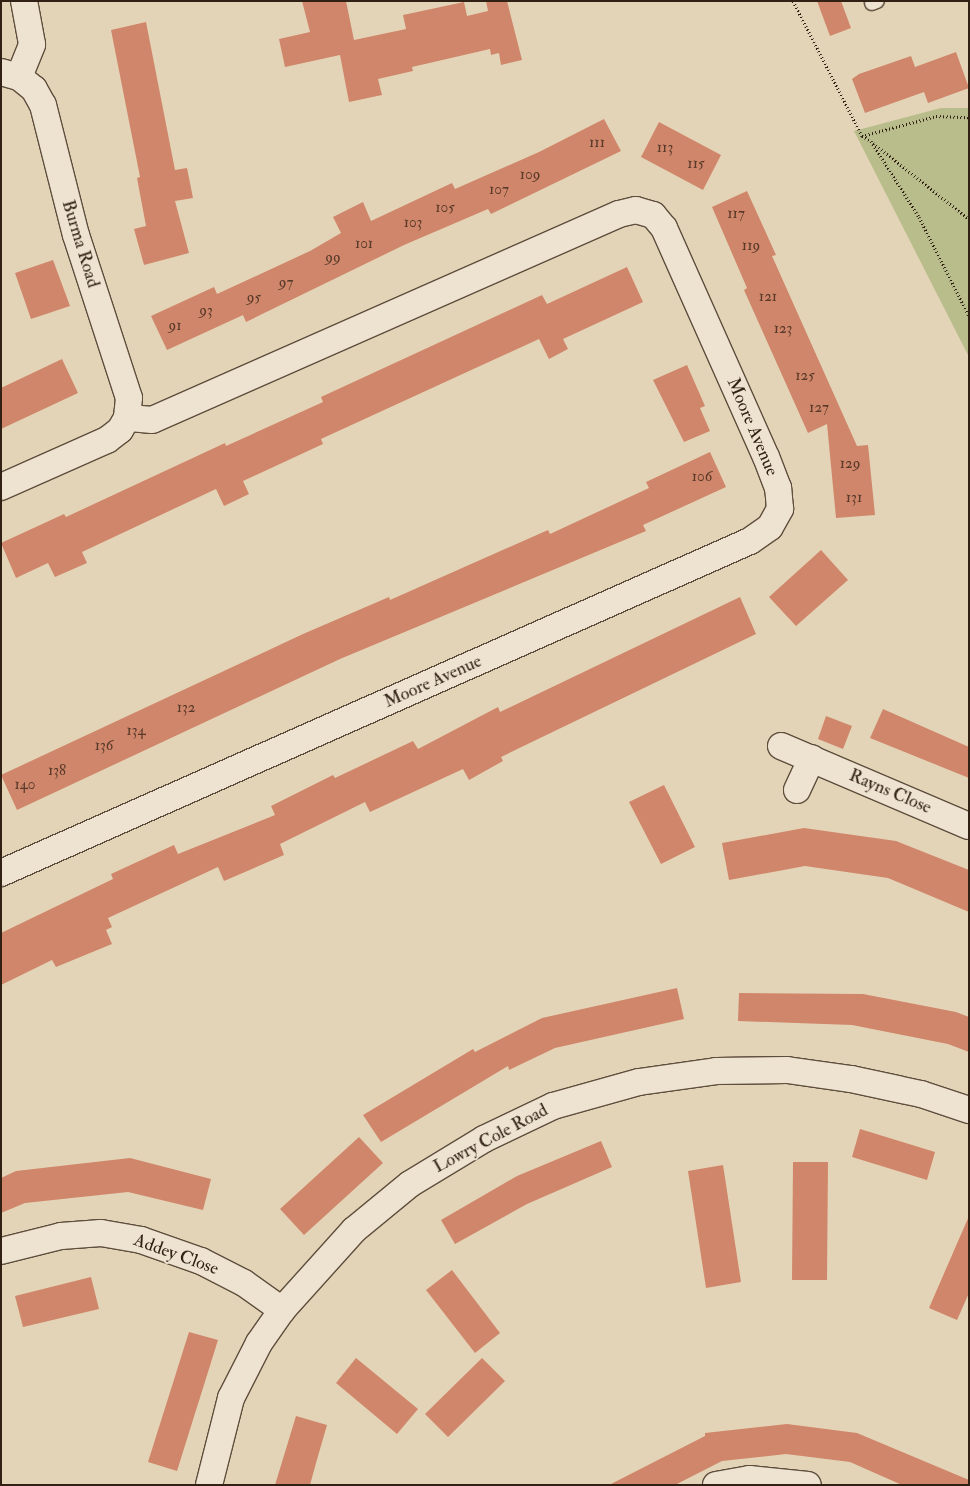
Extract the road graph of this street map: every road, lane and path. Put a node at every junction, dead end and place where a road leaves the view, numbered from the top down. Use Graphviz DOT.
graph roads {
  1 [pos="24,1"];
  2 [pos="794,1"];
  3 [pos="10,74"];
  4 [pos="969,117"];
  5 [pos="862,136"];
  6 [pos="871,141"];
  7 [pos="969,218"];
  8 [pos="969,316"];
  9 [pos="127,418"];
  10 [pos="1,487"];
  11 [pos="781,746"];
  12 [pos="812,758"];
  13 [pos="797,790"];
  14 [pos="969,826"];
  15 [pos="1,874"];
  16 [pos="969,1110"];
  17 [pos="1,1251"];
  18 [pos="282,1310"];
  19 [pos="209,1485"];
  20 [pos="716,1485"];
  21 [pos="808,1485"];
  1 -- 3 [label="street, Burma Road"];
  2 -- 5 [label="path"];
  3 -- 9 [label="street, Burma Road"];
  4 -- 5 [label="path"];
  5 -- 6 [label="path"];
  6 -- 7 [label="path"];
  6 -- 8 [label="path"];
  9 -- 10 [label="street"];
  9 -- 15 [label="street, Moore Avenue"];
  11 -- 12 [label="street, Rayns Close"];
  12 -- 13 [label="street"];
  12 -- 14 [label="street, Rayns Close"];
  16 -- 18 [label="street, Lowry Cole Road"];
  17 -- 18 [label="street, Addey Close"];
  18 -- 19 [label="street, Lowry Cole Road"];
  20 -- 21 [label="street"];
}
